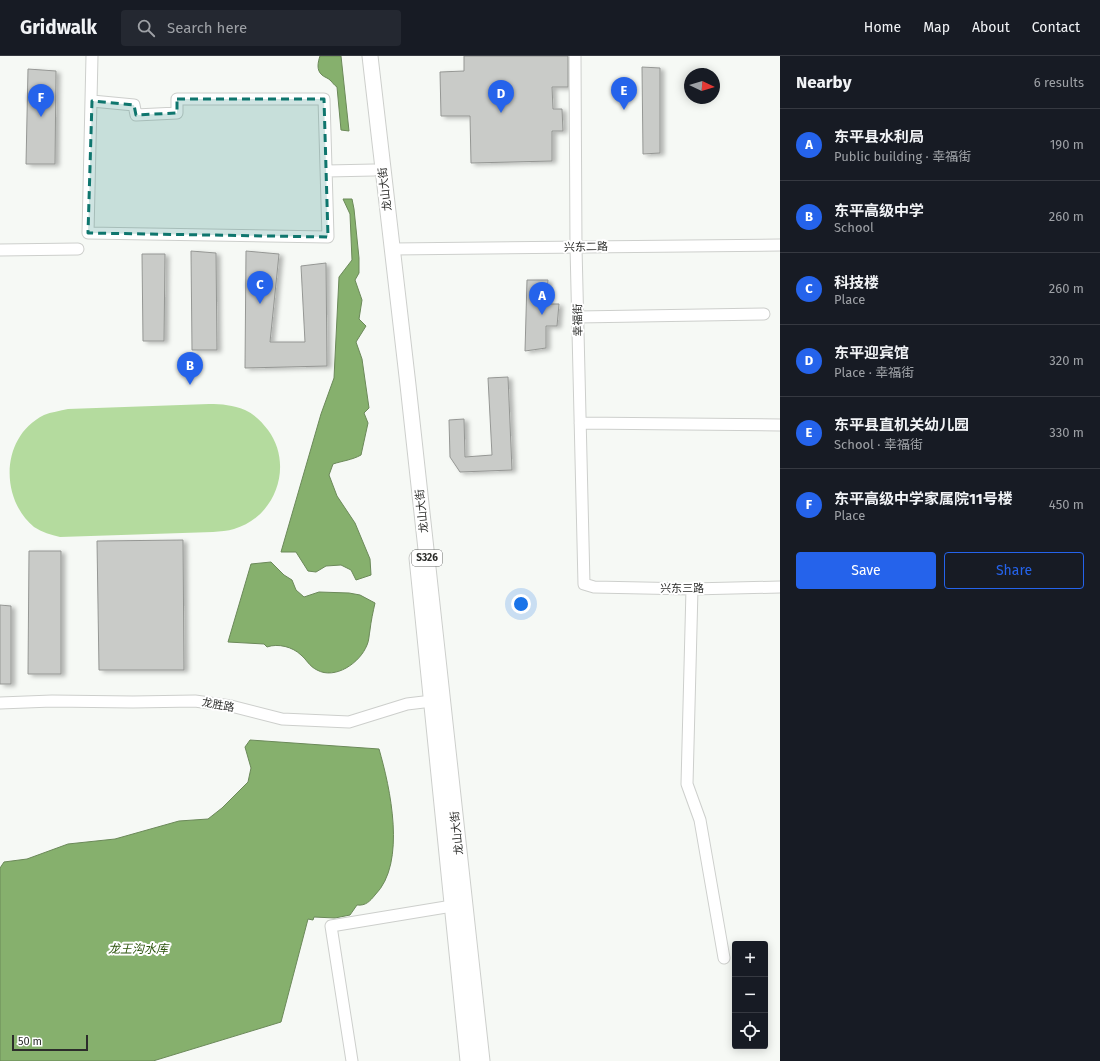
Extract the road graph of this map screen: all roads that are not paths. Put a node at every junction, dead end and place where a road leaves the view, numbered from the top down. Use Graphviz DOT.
graph roads {
  1 [pos="92,56"];
  2 [pos="361,56"];
  3 [pos="370,56"];
  4 [pos="575,56"];
  5 [pos="92,101"];
  6 [pos="374,170"];
  7 [pos="327,171"];
  8 [pos="780,245"];
  9 [pos="576,247"];
  10 [pos="78,248"];
  11 [pos="393,249"];
  12 [pos="0,250"];
  13 [pos="764,314"];
  14 [pos="578,317"];
  15 [pos="580,423"];
  16 [pos="780,425"];
  17 [pos="584,584"];
  18 [pos="780,586"];
  19 [pos="692,589"];
  20 [pos="432,701"];
  21 [pos="0,702"];
  22 [pos="452,906"];
  23 [pos="724,958"];
  24 [pos="352,1061"];
  25 [pos="468,1061"];
  26 [pos="482,1061"];
  1 -- 5 [label="street"];
  2 -- 6 [label="main road, 龙山大街 / S326"];
  3 -- 11 [label="main road, 龙山大街 / S326"];
  4 -- 9 [label="street, 幸福街"];
  5 -- 7 [label="street"];
  5 -- 7 [label="street"];
  6 -- 7 [label="street"];
  6 -- 20 [label="main road, 龙山大街 / S326"];
  8 -- 9 [label="street, 兴东二路"];
  9 -- 11 [label="street, 兴东二路"];
  9 -- 14 [label="street, 幸福街"];
  10 -- 12 [label="street"];
  11 -- 26 [label="main road, 龙山大街 / S326"];
  13 -- 14 [label="street"];
  14 -- 15 [label="street, 幸福街"];
  15 -- 16 [label="street"];
  15 -- 17 [label="street, 幸福街"];
  17 -- 19 [label="street, 兴东三路"];
  18 -- 19 [label="street, 兴东三路"];
  19 -- 23 [label="street"];
  20 -- 21 [label="street, 龙胜路"];
  20 -- 22 [label="main road, 龙山大街 / S326"];
  22 -- 24 [label="street"];
  22 -- 25 [label="main road, 龙山大街 / S326"];
}
